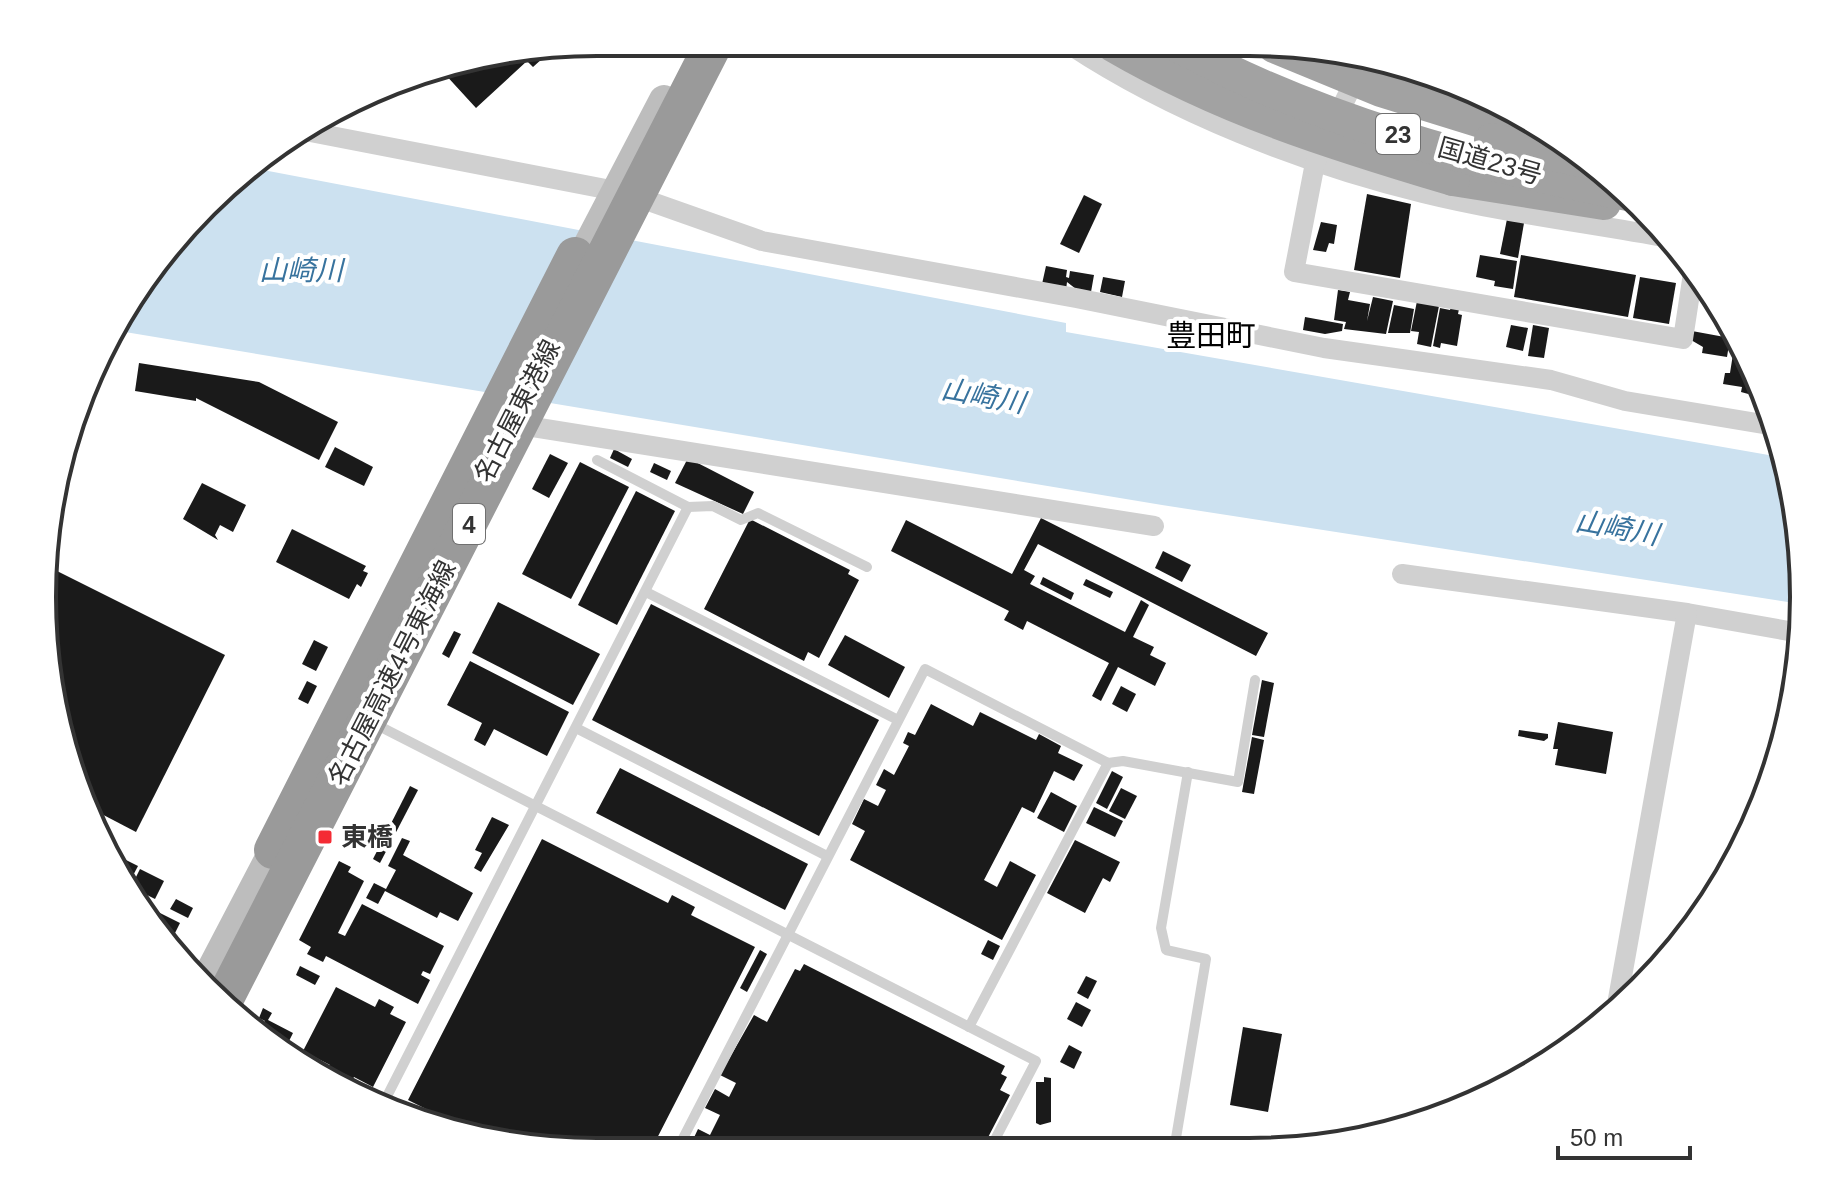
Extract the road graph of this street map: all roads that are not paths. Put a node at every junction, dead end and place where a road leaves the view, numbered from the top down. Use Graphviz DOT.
graph roads {
  1 [pos="677,56"];
  2 [pos="690,56"];
  3 [pos="704,56"];
  4 [pos="708,56"];
  5 [pos="1087,56"];
  6 [pos="1134,56"];
  7 [pos="1201,56"];
  8 [pos="1249,56"];
  9 [pos="1307,60"];
  10 [pos="1361,67"];
  11 [pos="317,134"];
  12 [pos="1535,137"];
  13 [pos="1562,156"];
  14 [pos="1315,163"];
  15 [pos="1606,190"];
  16 [pos="620,198"];
  17 [pos="1618,201"];
  18 [pos="1651,235"];
  19 [pos="1691,286"];
  20 [pos="511,414"];
  21 [pos="1761,424"];
  22 [pos="597,460"];
  23 [pos="688,507"];
  24 [pos="1154,526"];
  25 [pos="867,567"];
  26 [pos="1402,574"];
  27 [pos="646,592"];
  28 [pos="1687,613"];
  29 [pos="1789,631"];
  30 [pos="1255,680"];
  31 [pos="359,716"];
  32 [pos="896,719"];
  33 [pos="576,728"];
  34 [pos="1108,763"];
  35 [pos="1188,772"];
  36 [pos="536,806"];
  37 [pos="827,856"];
  38 [pos="787,934"];
  39 [pos="209,974"];
  40 [pos="209,975"];
  41 [pos="220,986"];
  42 [pos="1619,992"];
  43 [pos="228,993"];
  44 [pos="969,1027"];
  45 [pos="387,1096"];
  46 [pos="683,1138"];
  47 [pos="996,1138"];
  48 [pos="1176,1138"];
  1 -- 39 [label="highway, 名古屋高速4号東海線 / 4, bridge"];
  2 -- 16 [label="main road, 名古屋東港線"];
  3 -- 16 [label="main road, 名古屋東港線"];
  4 -- 43 [label="highway, 名古屋高速4号東海線 / 4, bridge"];
  5 -- 14 [label="street"];
  6 -- 17 [label="highway, bridge"];
  7 -- 15 [label="highway, 国道23号 / 23, bridge"];
  8 -- 13 [label="highway, 国道23号 / 23, bridge"];
  9 -- 12 [label="highway, bridge"];
  10 -- 14 [label="street"];
  11 -- 16 [label="street"];
  14 -- 18 [label="street"];
  14 -- 19 [label="street"];
  16 -- 20 [label="main road, 名古屋東港線"];
  16 -- 21 [label="street"];
  20 -- 24 [label="street"];
  20 -- 31 [label="main road, 名古屋東港線"];
  20 -- 40 [label="main road, 名古屋東港線"];
  22 -- 23 [label="lane"];
  23 -- 25 [label="lane"];
  23 -- 27 [label="lane"];
  26 -- 28 [label="street"];
  27 -- 32 [label="lane"];
  27 -- 33 [label="lane"];
  28 -- 29 [label="street"];
  28 -- 42 [label="street"];
  30 -- 35 [label="lane"];
  31 -- 36 [label="lane"];
  31 -- 41 [label="main road, 名古屋東港線"];
  32 -- 34 [label="lane"];
  32 -- 37 [label="lane"];
  33 -- 36 [label="lane"];
  33 -- 37 [label="lane"];
  34 -- 35 [label="lane"];
  34 -- 44 [label="lane"];
  35 -- 48 [label="lane"];
  36 -- 38 [label="lane"];
  36 -- 45 [label="lane"];
  37 -- 38 [label="lane"];
  38 -- 44 [label="lane"];
  38 -- 46 [label="lane"];
  44 -- 47 [label="lane"];
}
